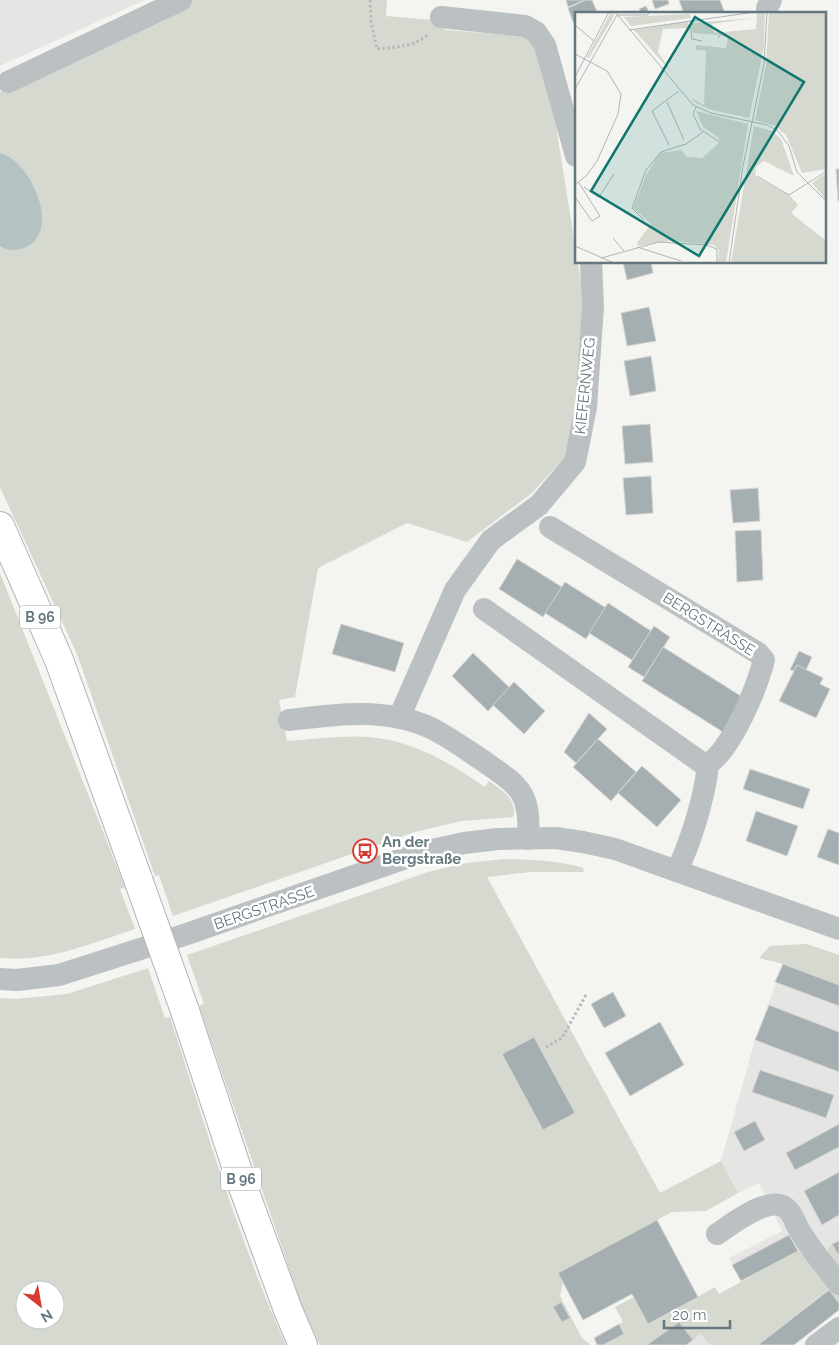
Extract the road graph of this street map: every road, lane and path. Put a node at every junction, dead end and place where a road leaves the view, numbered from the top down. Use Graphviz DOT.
graph roads {
  1 [pos="181,0"];
  2 [pos="370,0"];
  3 [pos="771,0"];
  4 [pos="767,12"];
  5 [pos="441,17"];
  6 [pos="3,84"];
  7 [pos="575,152"];
  8 [pos="591,264"];
  9 [pos="0,526"];
  10 [pos="550,527"];
  11 [pos="484,609"];
  12 [pos="398,718"];
  13 [pos="289,720"];
  14 [pos="708,764"];
  15 [pos="528,839"];
  16 [pos="677,871"];
  17 [pos="839,929"];
  18 [pos="0,979"];
  19 [pos="586,995"];
  20 [pos="546,1047"];
  21 [pos="717,1234"];
  22 [pos="839,1284"];
  23 [pos="839,1328"];
  24 [pos="303,1345"];
  25 [pos="816,1345"];
  1 -- 6 [label="street"];
  2 -- 5 [label="path"];
  3 -- 4 [label="street"];
  5 -- 7 [label="street"];
  8 -- 12 [label="street, KIEFERNWEG"];
  9 -- 24 [label="main road, B 96, bridge"];
  10 -- 14 [label="street, BERGSTRASSE"];
  11 -- 14 [label="street"];
  12 -- 13 [label="street"];
  12 -- 15 [label="street"];
  14 -- 16 [label="street"];
  15 -- 16 [label="street, BERGSTRASSE"];
  15 -- 18 [label="street, BERGSTRASSE"];
  16 -- 17 [label="street, BERGSTRASSE"];
  19 -- 20 [label="path"];
  21 -- 22 [label="street"];
  23 -- 25 [label="street"];
}
